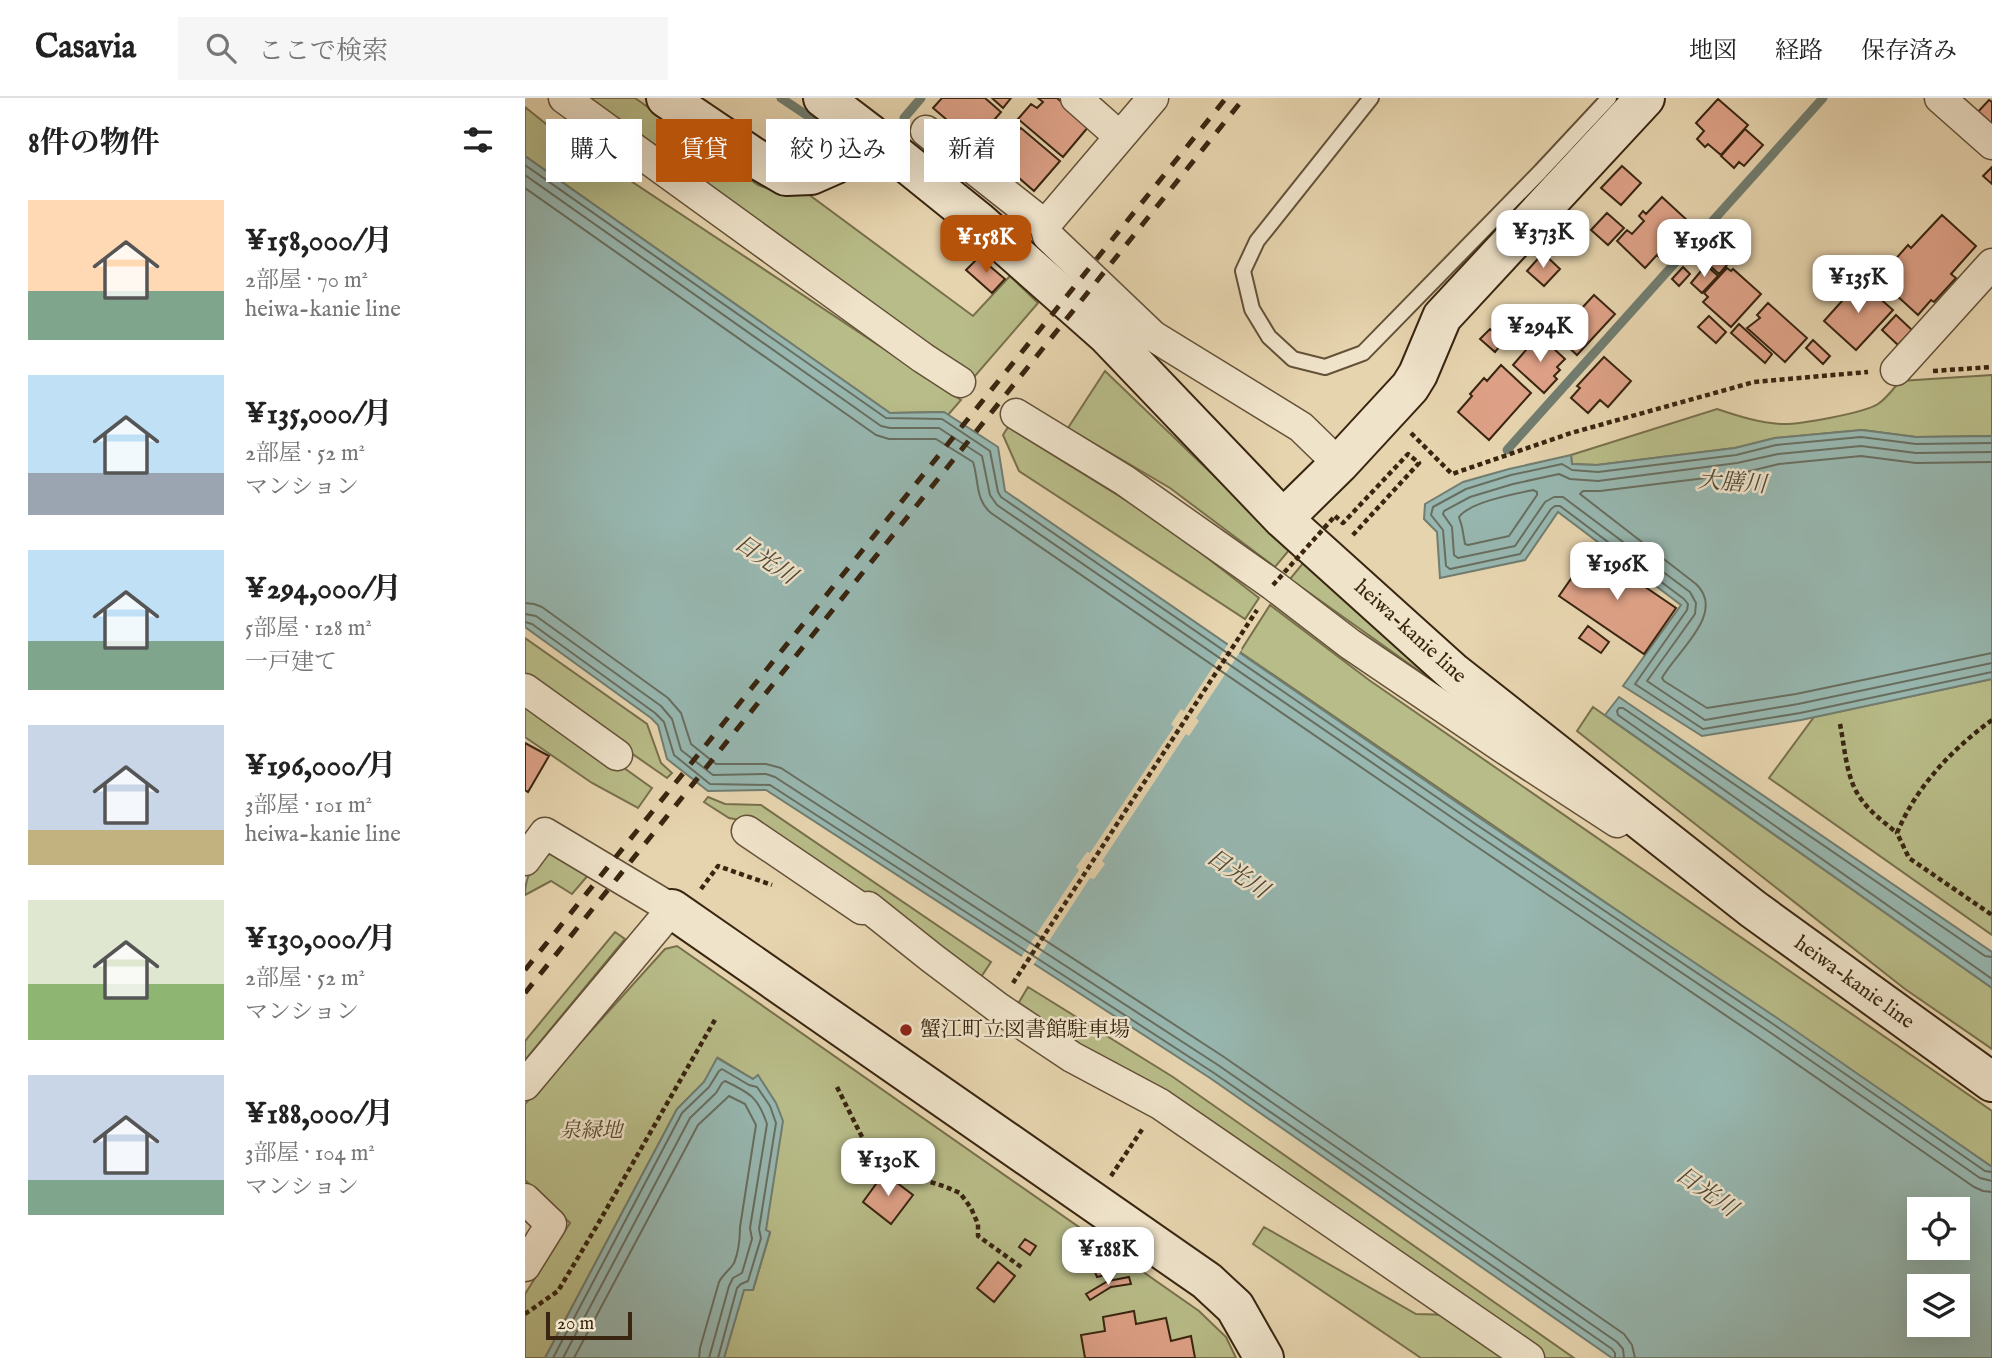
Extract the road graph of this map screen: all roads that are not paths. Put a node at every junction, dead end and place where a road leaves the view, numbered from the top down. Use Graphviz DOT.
graph roads {
  1 [pos="564,98"];
  2 [pos="667,98"];
  3 [pos="823,98"];
  4 [pos="1076,98"];
  5 [pos="1153,98"];
  6 [pos="1371,98"];
  7 [pos="1609,98"];
  8 [pos="1646,98"];
  9 [pos="1941,98"];
  10 [pos="851,119"];
  11 [pos="1119,136"];
  12 [pos="1992,144"];
  13 [pos="766,165"];
  14 [pos="910,166"];
  15 [pos="991,182"];
  16 [pos="1045,225"];
  17 [pos="1992,264"];
  18 [pos="1896,370"];
  19 [pos="960,382"];
  20 [pos="1016,414"];
  21 [pos="1339,464"];
  22 [pos="1283,519"];
  23 [pos="525,689"];
  24 [pos="617,755"];
  25 [pos="535,828"];
  26 [pos="747,831"];
  27 [pos="525,860"];
  28 [pos="1753,909"];
  29 [pos="677,912"];
  30 [pos="1992,1082"];
  31 [pos="525,1085"];
  32 [pos="525,1199"];
  33 [pos="525,1266"];
  34 [pos="1264,1358"];
  35 [pos="1529,1358"];
  1 -- 19 [label="street"];
  2 -- 13 [label="main road"];
  3 -- 10 [label="main road, heiwa-kanie line"];
  4 -- 11 [label="street"];
  5 -- 11 [label="street"];
  6 -- 7 [label="lane"];
  8 -- 21 [label="main road"];
  9 -- 12 [label="street"];
  11 -- 16 [label="street"];
  14 -- 22 [label="main road, heiwa-kanie line"];
  15 -- 16 [label="street"];
  16 -- 21 [label="street"];
  17 -- 18 [label="street"];
  20 -- 28 [label="street"];
  21 -- 22 [label="main road"];
  22 -- 28 [label="main road, heiwa-kanie line"];
  23 -- 24 [label="street"];
  25 -- 27 [label="street"];
  25 -- 29 [label="street"];
  26 -- 35 [label="street"];
  28 -- 30 [label="main road, heiwa-kanie line"];
  29 -- 31 [label="street"];
  29 -- 34 [label="main road"];
  32 -- 33 [label="street"];
}
